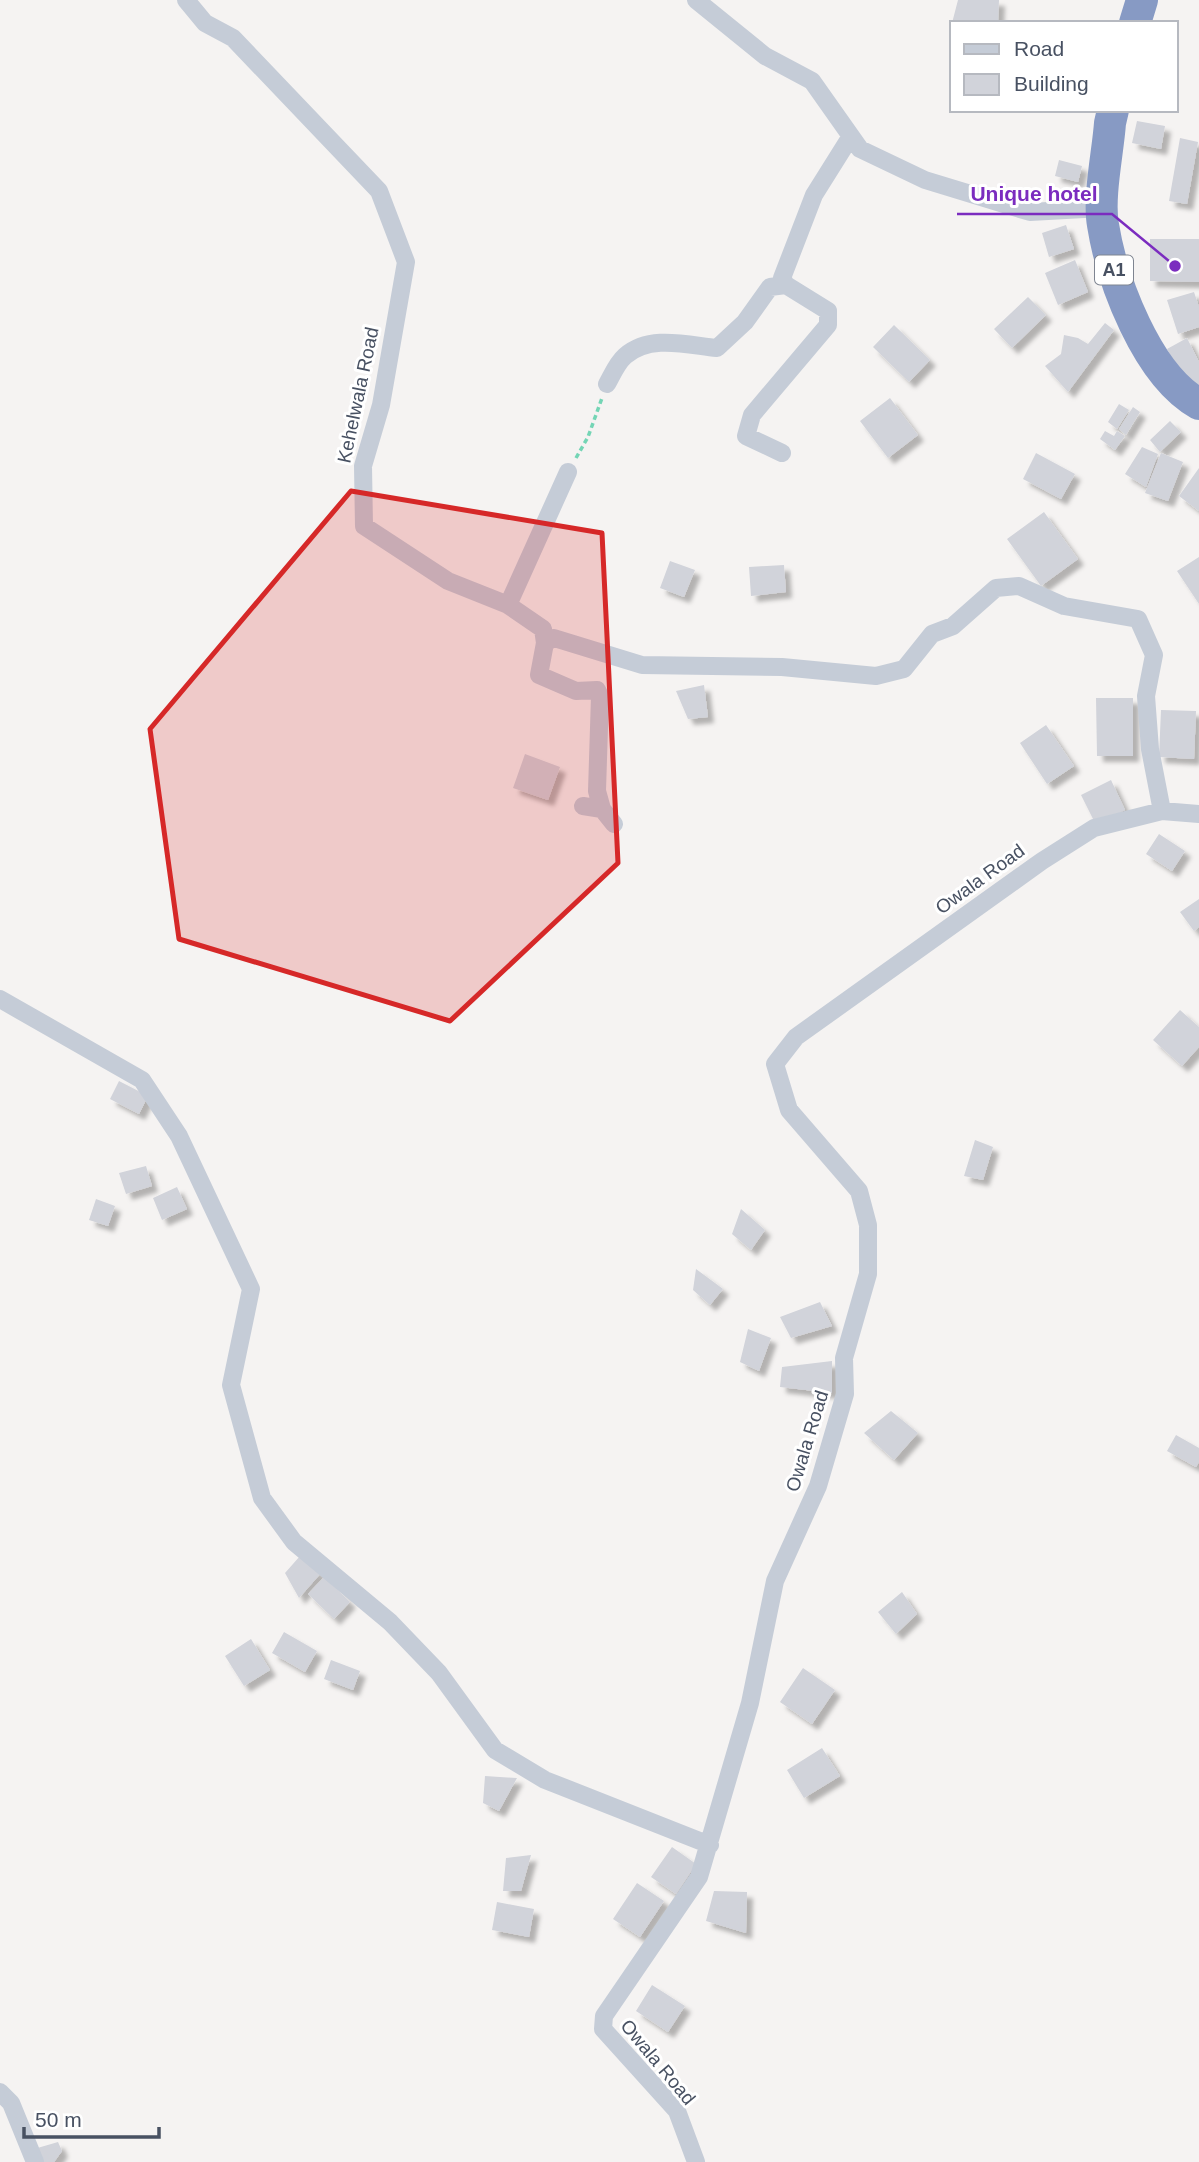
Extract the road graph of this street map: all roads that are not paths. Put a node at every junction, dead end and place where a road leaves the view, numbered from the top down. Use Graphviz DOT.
graph roads {
  1 [pos="186,0"];
  2 [pos="696,0"];
  3 [pos="1142,0"];
  4 [pos="1136,21"];
  5 [pos="1114,112"];
  6 [pos="851,135"];
  7 [pos="1102,208"];
  8 [pos="786,285"];
  9 [pos="607,384"];
  10 [pos="1199,404"];
  11 [pos="782,453"];
  12 [pos="568,472"];
  13 [pos="508,605"];
  14 [pos="545,643"];
  15 [pos="583,806"];
  16 [pos="602,809"];
  17 [pos="1161,811"];
  18 [pos="1199,814"];
  19 [pos="614,824"];
  20 [pos="0,999"];
  21 [pos="710,1844"];
  22 [pos="0,2092"];
  23 [pos="35,2162"];
  24 [pos="696,2162"];
  1 -- 13 [label="street, Kehelwala Road"];
  2 -- 6 [label="street"];
  3 -- 4 [label="highway"];
  5 -- 7 [label="highway, A1"];
  6 -- 7 [label="street"];
  6 -- 8 [label="street"];
  7 -- 10 [label="highway, A1"];
  8 -- 9 [label="street"];
  8 -- 11 [label="street"];
  12 -- 13 [label="street"];
  13 -- 14 [label="street, Kehelwala Road"];
  14 -- 16 [label="street"];
  14 -- 17 [label="street"];
  15 -- 16 [label="street"];
  16 -- 19 [label="street"];
  17 -- 18 [label="street, Owala Road"];
  17 -- 21 [label="street, Owala Road"];
  20 -- 21 [label="street"];
  21 -- 24 [label="street, Owala Road"];
  22 -- 23 [label="street"];
}
